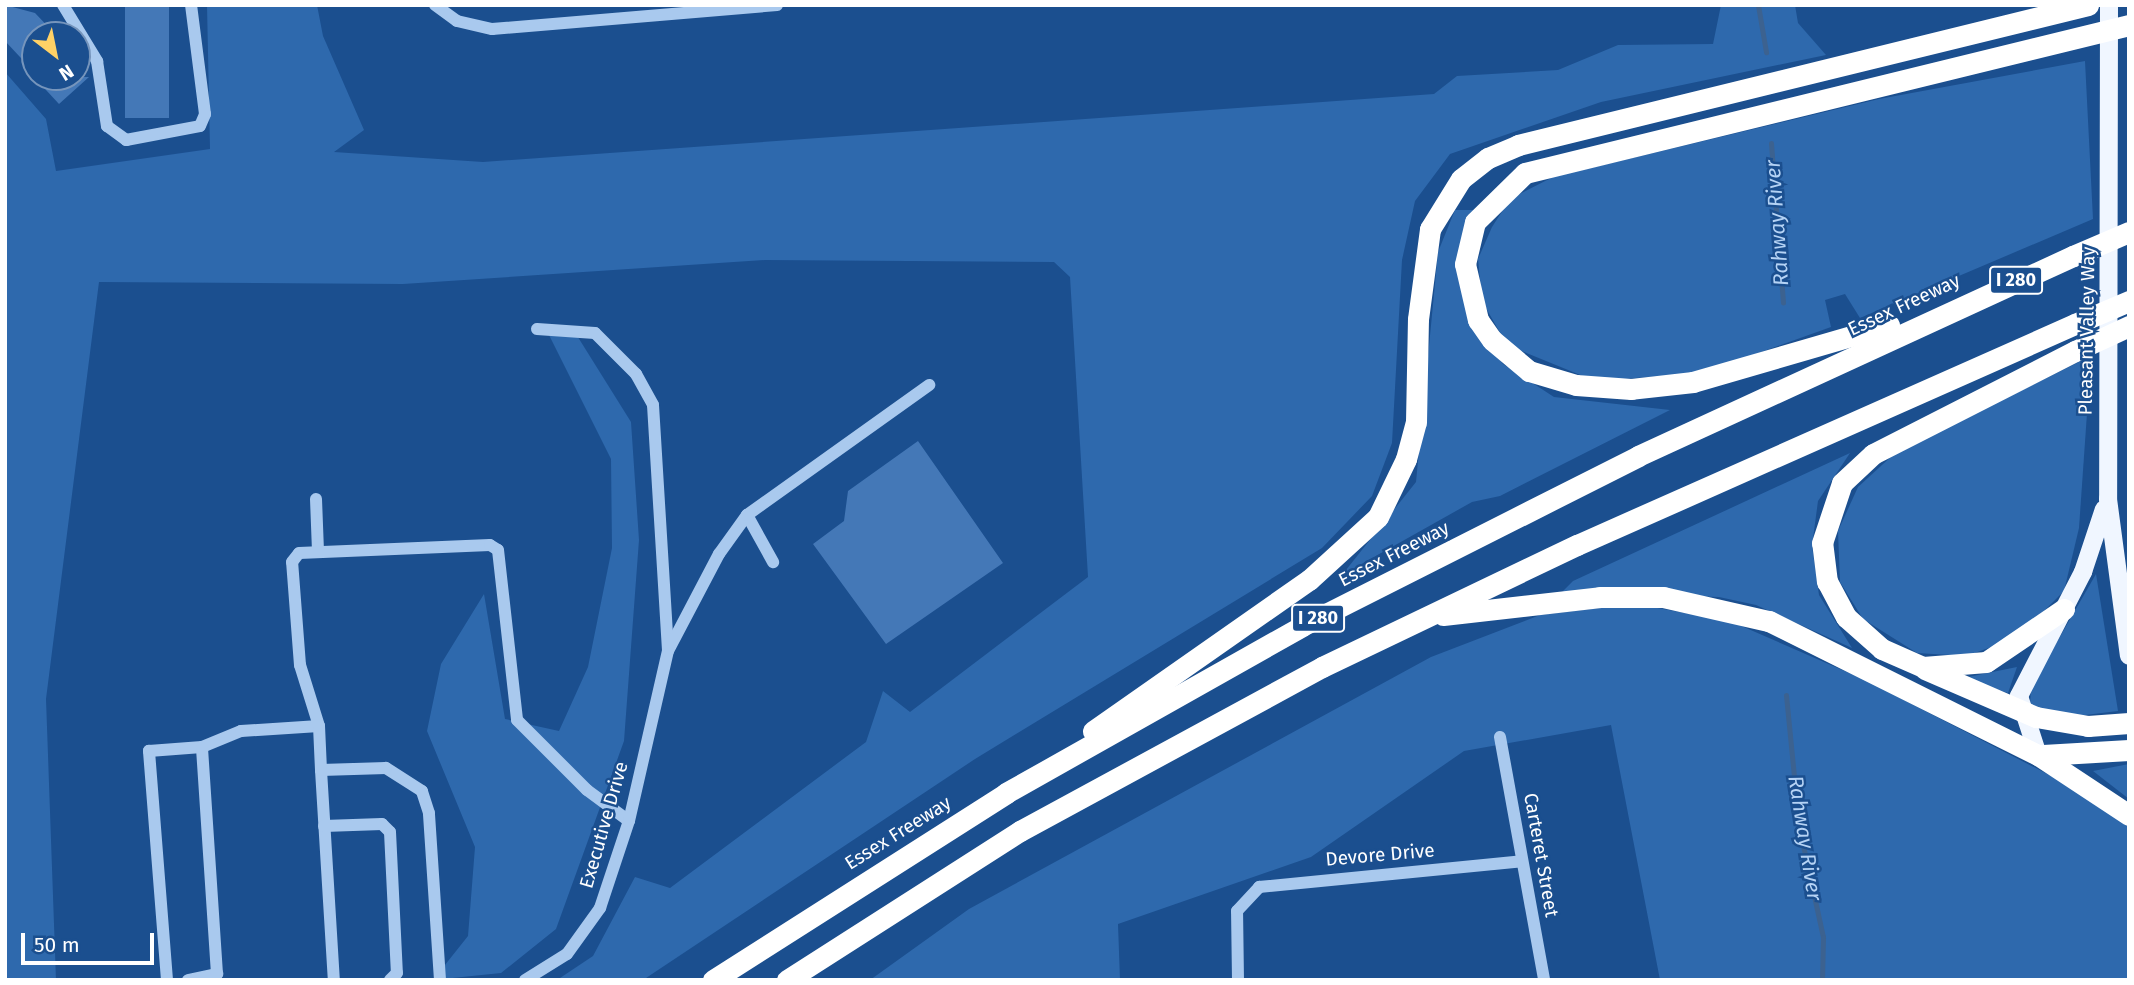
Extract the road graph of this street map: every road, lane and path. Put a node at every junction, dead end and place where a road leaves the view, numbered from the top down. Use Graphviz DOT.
graph roads {
  1 [pos="63,5"];
  2 [pos="191,5"];
  3 [pos="435,5"];
  4 [pos="777,5"];
  5 [pos="2088,5"];
  6 [pos="2109,5"];
  7 [pos="2119,27"];
  8 [pos="2129,232"];
  9 [pos="2129,301"];
  10 [pos="1958,304"];
  11 [pos="2129,326"];
  12 [pos="537,328"];
  13 [pos="929,385"];
  14 [pos="316,499"];
  15 [pos="2108,499"];
  16 [pos="747,515"];
  17 [pos="318,552"];
  18 [pos="774,562"];
  19 [pos="2064,609"];
  20 [pos="1427,616"];
  21 [pos="668,650"];
  22 [pos="2129,656"];
  23 [pos="1923,667"];
  24 [pos="2020,712"];
  25 [pos="2129,723"];
  26 [pos="319,726"];
  27 [pos="1500,737"];
  28 [pos="202,747"];
  29 [pos="2129,750"];
  30 [pos="2038,755"];
  31 [pos="321,770"];
  32 [pos="1006,793"];
  33 [pos="2129,815"];
  34 [pos="629,821"];
  35 [pos="324,826"];
  36 [pos="1522,861"];
  37 [pos="167,980"];
  38 [pos="188,980"];
  39 [pos="334,980"];
  40 [pos="390,980"];
  41 [pos="440,980"];
  42 [pos="525,980"];
  43 [pos="713,980"];
  44 [pos="787,980"];
  45 [pos="1238,980"];
  46 [pos="1544,980"];
  1 -- 2 [label="street"];
  3 -- 4 [label="street"];
  5 -- 32 [label="highway"];
  6 -- 7 [label="main road, Pleasant Valley Way"];
  7 -- 10 [label="highway"];
  7 -- 15 [label="main road, Pleasant Valley Way"];
  8 -- 10 [label="highway, Essex Freeway / I 280, bridge"];
  9 -- 20 [label="highway, I 280, bridge"];
  10 -- 32 [label="highway, Essex Freeway / I 280"];
  11 -- 23 [label="highway, bridge"];
  12 -- 21 [label="street"];
  13 -- 16 [label="street"];
  14 -- 17 [label="street"];
  15 -- 19 [label="main road"];
  15 -- 22 [label="main road, Pleasant Valley Way"];
  16 -- 18 [label="street"];
  16 -- 21 [label="street"];
  17 -- 26 [label="street"];
  17 -- 34 [label="street"];
  19 -- 23 [label="highway"];
  19 -- 24 [label="main road"];
  20 -- 30 [label="highway"];
  20 -- 44 [label="highway, I 280"];
  21 -- 34 [label="street, Executive Drive"];
  23 -- 24 [label="highway"];
  24 -- 25 [label="highway"];
  24 -- 30 [label="main road"];
  26 -- 28 [label="street"];
  26 -- 31 [label="street"];
  27 -- 36 [label="street, Carteret Street"];
  28 -- 37 [label="street"];
  28 -- 38 [label="street"];
  29 -- 30 [label="highway"];
  30 -- 33 [label="highway"];
  31 -- 35 [label="street"];
  31 -- 41 [label="street"];
  32 -- 43 [label="highway, Essex Freeway / I 280"];
  34 -- 42 [label="street, Executive Drive"];
  35 -- 39 [label="street"];
  35 -- 40 [label="street"];
  36 -- 45 [label="street, Devore Drive"];
  36 -- 46 [label="street, Carteret Street"];
}
